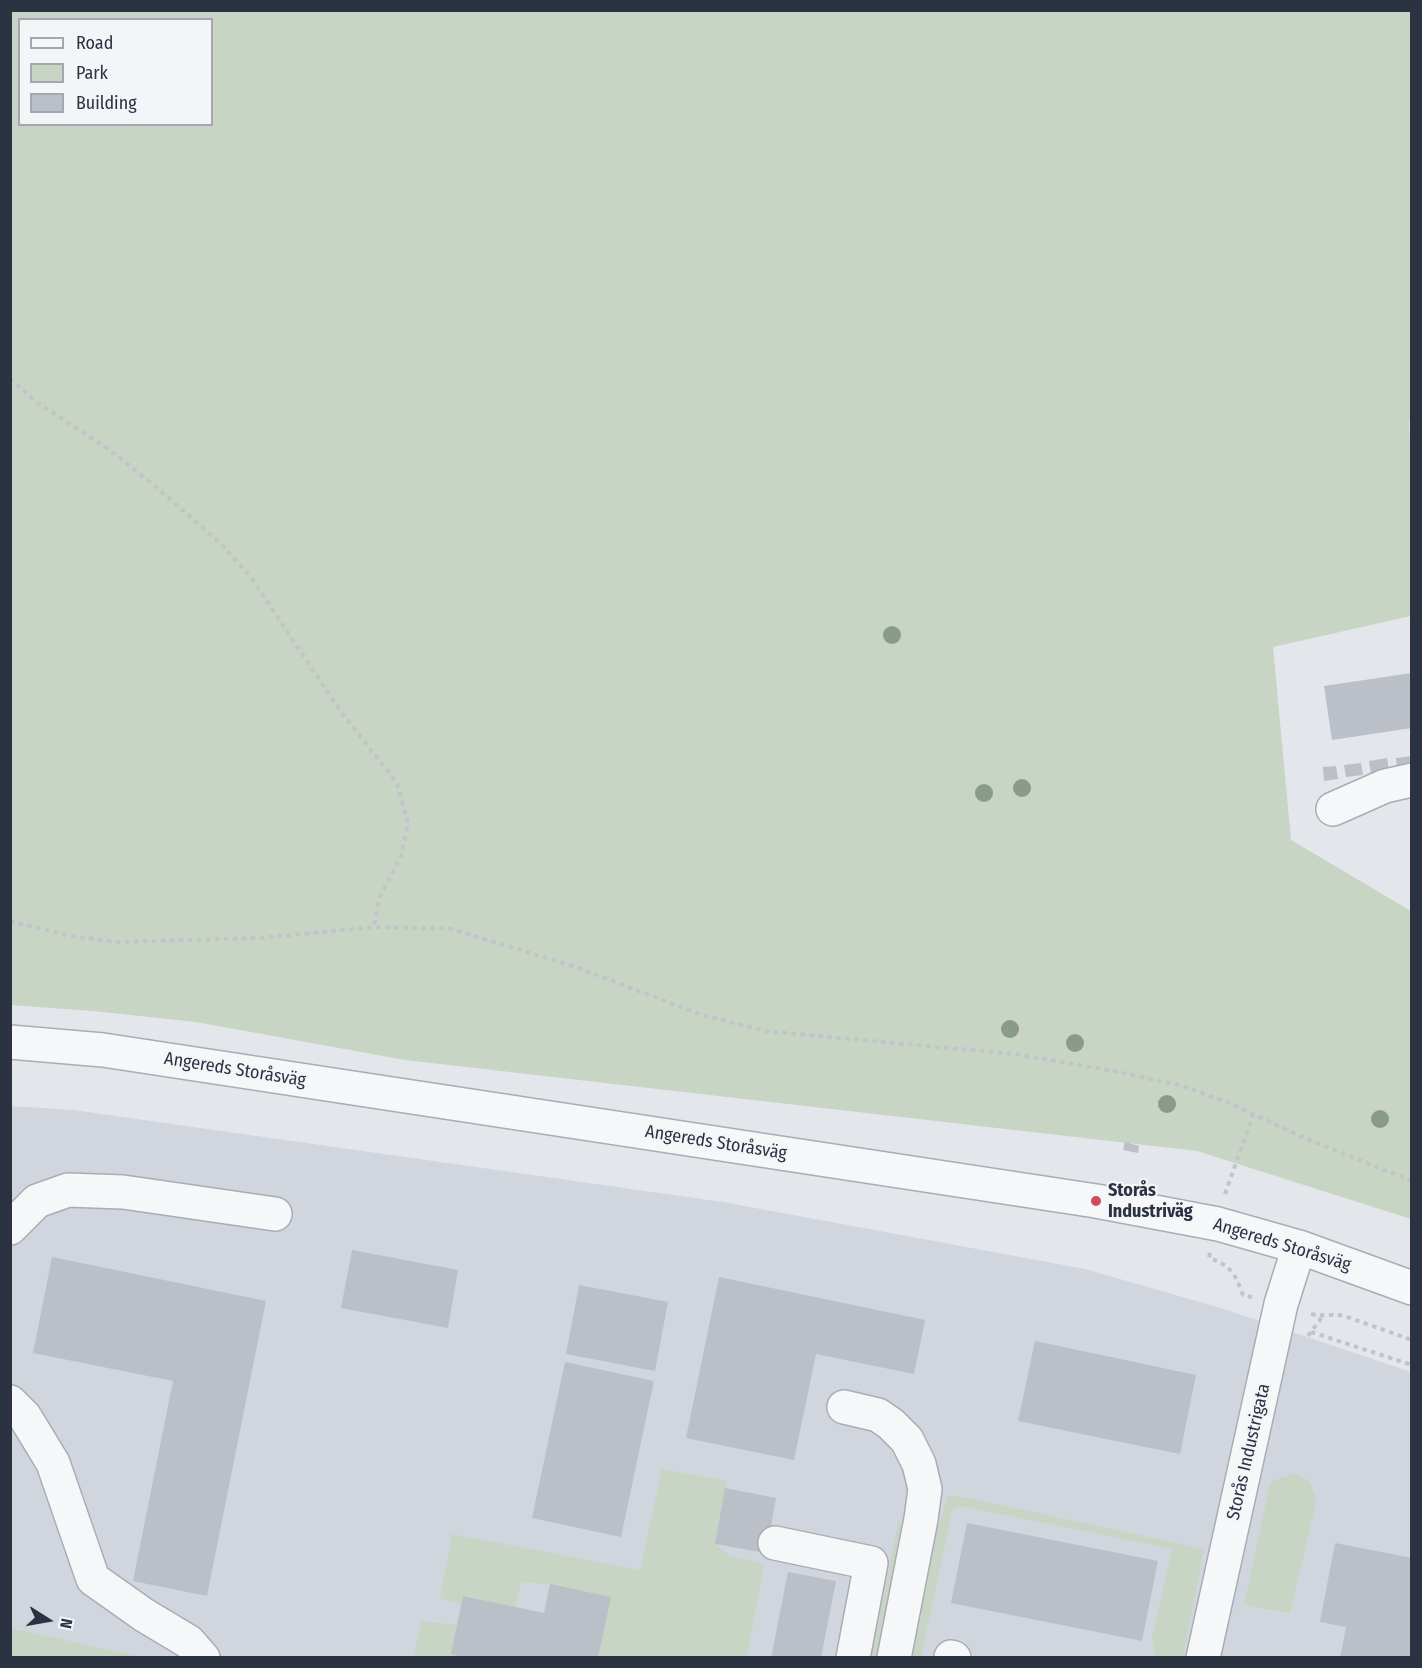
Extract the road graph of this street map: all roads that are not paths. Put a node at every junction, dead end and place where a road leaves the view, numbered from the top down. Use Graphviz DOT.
graph roads {
  1 [pos="1412,780"];
  2 [pos="1334,809"];
  3 [pos="10,1042"];
  4 [pos="275,1215"];
  5 [pos="10,1228"];
  6 [pos="1299,1247"];
  7 [pos="1412,1288"];
  8 [pos="10,1402"];
  9 [pos="844,1407"];
  10 [pos="775,1544"];
  11 [pos="203,1658"];
  12 [pos="853,1658"];
  13 [pos="894,1658"];
  14 [pos="1203,1658"];
  1 -- 2 [label="street"];
  3 -- 6 [label="street, Angereds Storåsväg"];
  4 -- 5 [label="street"];
  6 -- 7 [label="street, Angereds Storåsväg"];
  6 -- 14 [label="street, Storås Industrigata"];
  8 -- 11 [label="street"];
  9 -- 13 [label="street"];
  10 -- 12 [label="street"];
}
